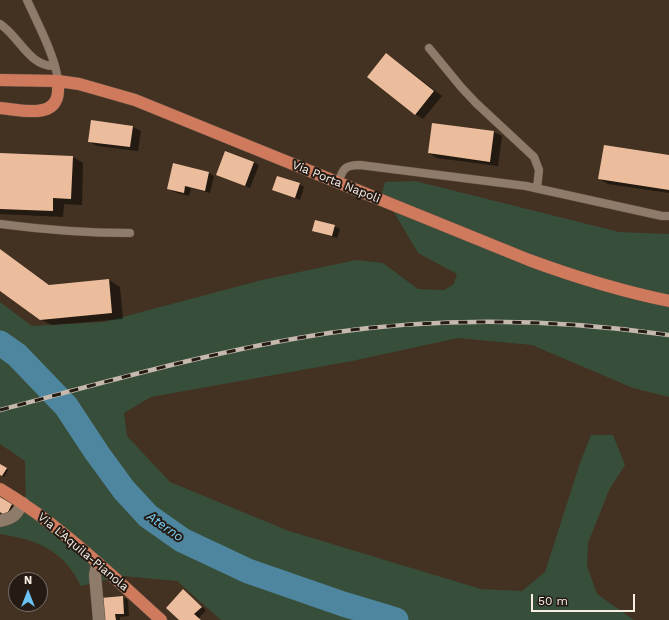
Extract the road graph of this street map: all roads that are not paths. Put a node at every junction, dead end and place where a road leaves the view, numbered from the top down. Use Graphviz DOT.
graph roads {
  1 [pos="27,0"];
  2 [pos="0,24"];
  3 [pos="429,48"];
  4 [pos="55,66"];
  5 [pos="0,80"];
  6 [pos="58,81"];
  7 [pos="0,108"];
  8 [pos="338,183"];
  9 [pos="537,188"];
  10 [pos="669,216"];
  11 [pos="0,224"];
  12 [pos="130,233"];
  13 [pos="669,301"];
  14 [pos="0,489"];
  15 [pos="23,503"];
  16 [pos="0,521"];
  17 [pos="98,564"];
  18 [pos="99,620"];
  19 [pos="160,620"];
  1 -- 4 [label="lane"];
  2 -- 4 [label="lane"];
  3 -- 9 [label="lane"];
  4 -- 6 [label="lane"];
  5 -- 6 [label="main road, Via Porta Napoli"];
  6 -- 7 [label="main road"];
  6 -- 8 [label="main road, Via Porta Napoli"];
  8 -- 9 [label="lane"];
  8 -- 13 [label="main road, Via Porta Napoli"];
  9 -- 10 [label="lane"];
  11 -- 12 [label="lane"];
  14 -- 15 [label="main road, Via L'Aquila-Pianola"];
  15 -- 16 [label="street"];
  15 -- 17 [label="main road, Via L'Aquila-Pianola"];
  17 -- 18 [label="street"];
  17 -- 19 [label="main road, Via L'Aquila-Pianola"];
}
